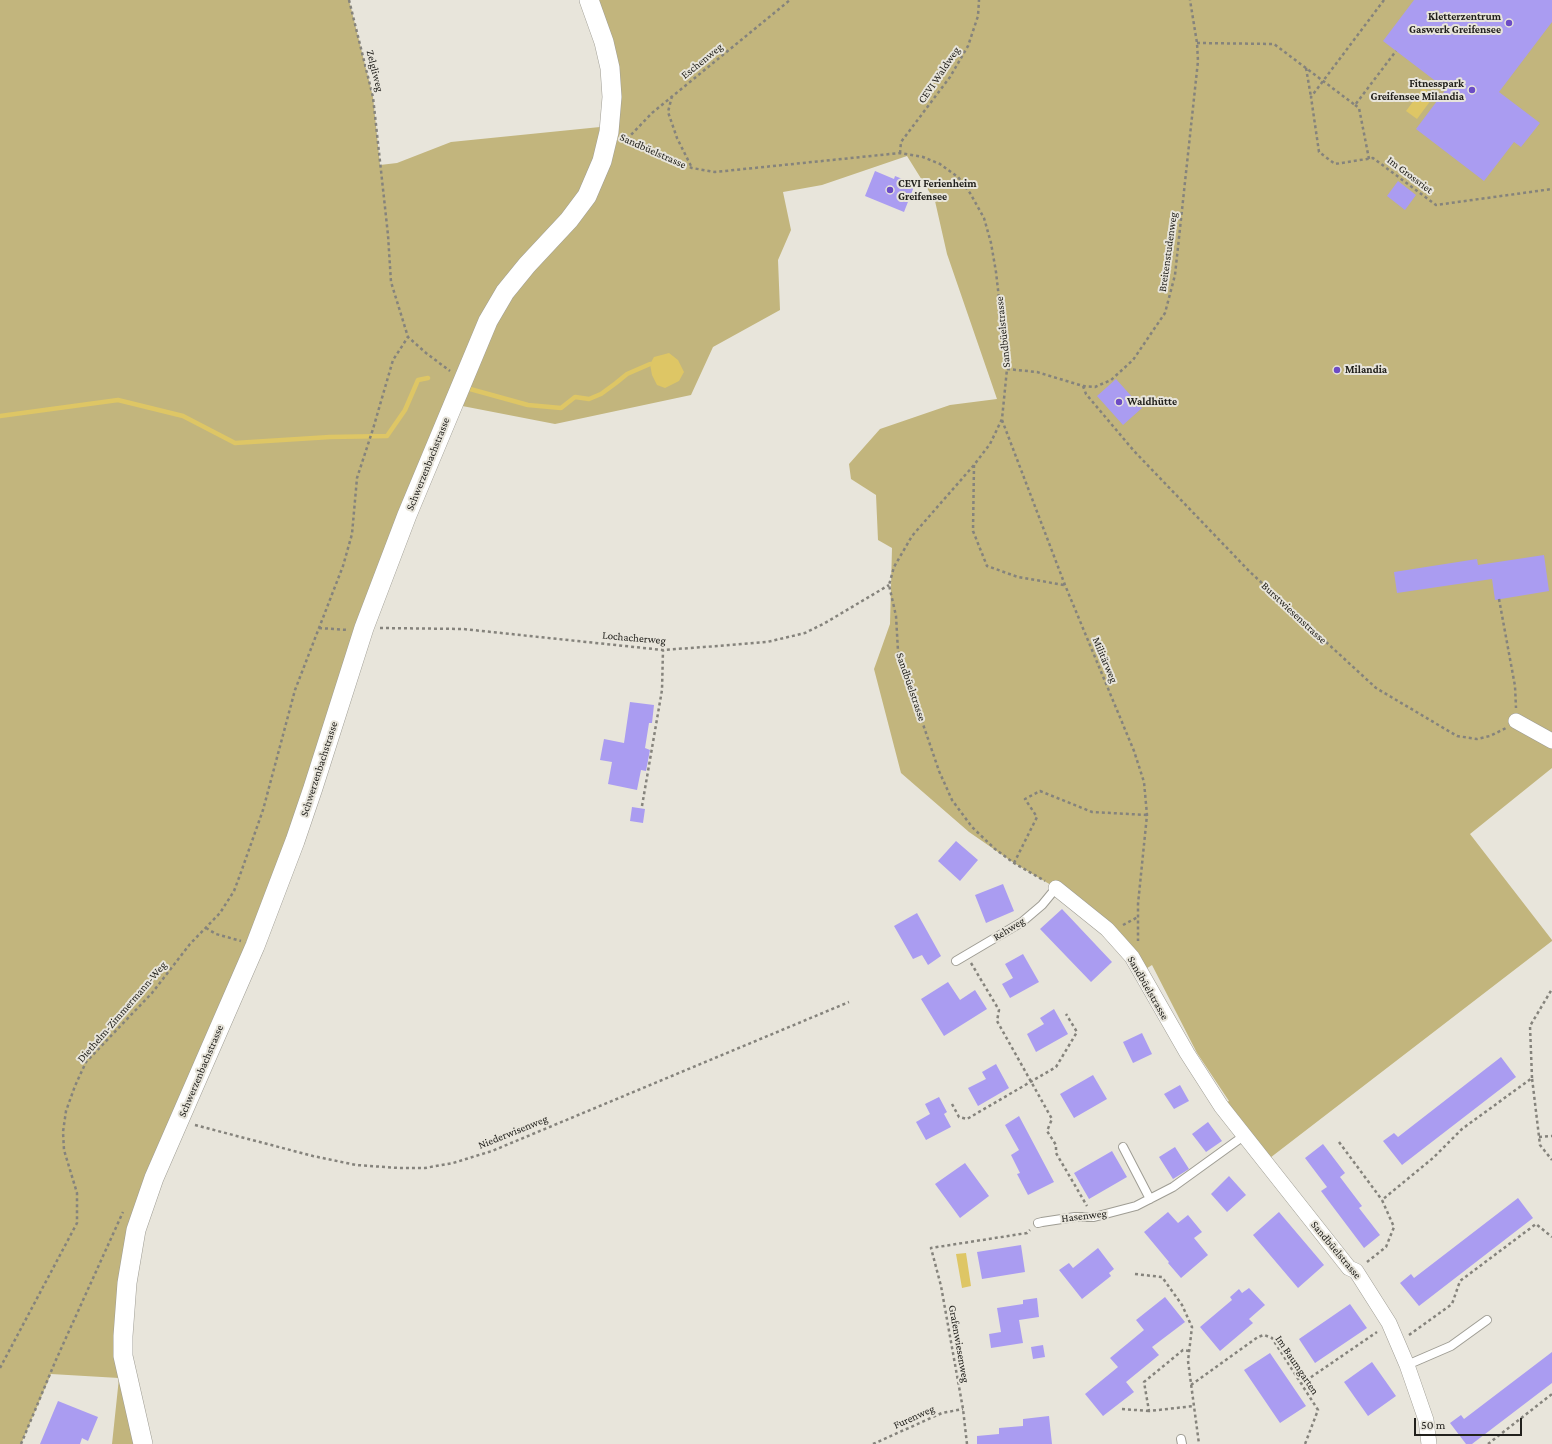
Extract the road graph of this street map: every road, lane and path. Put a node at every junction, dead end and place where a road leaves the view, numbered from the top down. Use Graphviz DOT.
graph roads {
  1 [pos="349,0"];
  2 [pos="589,0"];
  3 [pos="790,0"];
  4 [pos="979,0"];
  5 [pos="1190,0"];
  6 [pos="1384,0"];
  7 [pos="1197,43"];
  8 [pos="1396,51"];
  9 [pos="1306,68"];
  10 [pos="1323,81"];
  11 [pos="672,96"];
  12 [pos="1311,97"];
  13 [pos="1355,105"];
  14 [pos="610,129"];
  15 [pos="627,139"];
  16 [pos="900,153"];
  17 [pos="1369,159"];
  18 [pos="692,168"];
  19 [pos="1552,189"];
  20 [pos="408,337"];
  21 [pos="1007,369"];
  22 [pos="463,379"];
  23 [pos="1083,386"];
  24 [pos="1002,419"];
  25 [pos="974,465"];
  26 [pos="889,585"];
  27 [pos="1065,585"];
  28 [pos="1499,599"];
  29 [pos="354,627"];
  30 [pos="319,628"];
  31 [pos="346,638"];
  32 [pos="663,650"];
  33 [pos="1516,721"];
  34 [pos="1552,741"];
  35 [pos="642,806"];
  36 [pos="1147,814"];
  37 [pos="1014,863"];
  38 [pos="1056,888"];
  39 [pos="1138,917"];
  40 [pos="206,928"];
  41 [pos="238,948"];
  42 [pos="966,955"];
  43 [pos="956,961"];
  44 [pos="1552,989"];
  45 [pos="849,1002"];
  46 [pos="1066,1014"];
  47 [pos="1532,1078"];
  48 [pos="1032,1082"];
  49 [pos="952,1104"];
  50 [pos="179,1121"];
  51 [pos="1245,1135"];
  52 [pos="1552,1136"];
  53 [pos="1539,1137"];
  54 [pos="1339,1142"];
  55 [pos="1123,1147"];
  56 [pos="1552,1160"];
  57 [pos="1150,1199"];
  58 [pos="1382,1200"];
  59 [pos="126,1206"];
  60 [pos="1094,1217"];
  61 [pos="1038,1223"];
  62 [pos="1552,1237"];
  63 [pos="1356,1271"];
  64 [pos="1135,1274"];
  65 [pos="1487,1320"];
  66 [pos="1389,1323"];
  67 [pos="1397,1344"];
  68 [pos="1189,1351"];
  69 [pos="1407,1365"];
  70 [pos="0,1368"];
  71 [pos="1301,1384"];
  72 [pos="1191,1385"];
  73 [pos="1552,1394"];
  74 [pos="1194,1406"];
  75 [pos="963,1409"];
  76 [pos="1122,1409"];
  77 [pos="1149,1411"];
  78 [pos="21,1444"];
  79 [pos="143,1444"];
  80 [pos="873,1444"];
  81 [pos="967,1444"];
  82 [pos="1199,1444"];
  83 [pos="1305,1444"];
  84 [pos="1429,1444"];
  85 [pos="1488,1444"];
  1 -- 20 [label="path, Zelgliweg"];
  2 -- 14 [label="street, Schwerzenbachstrasse"];
  3 -- 11 [label="path, Eschenweg"];
  4 -- 16 [label="path, CEVI Waldweg"];
  5 -- 7 [label="path, Breitenstudenweg"];
  6 -- 10 [label="path"];
  7 -- 9 [label="path"];
  7 -- 23 [label="path, Breitenstudenweg"];
  8 -- 13 [label="path"];
  9 -- 10 [label="path"];
  9 -- 12 [label="path, Im Grossriet"];
  10 -- 12 [label="path"];
  10 -- 13 [label="path"];
  11 -- 15 [label="path, Eschenweg"];
  11 -- 18 [label="path"];
  12 -- 17 [label="path, Im Grossriet"];
  13 -- 17 [label="path"];
  14 -- 15 [label="path, Sandbüelstrasse"];
  14 -- 22 [label="street, Schwerzenbachstrasse"];
  15 -- 18 [label="path, Sandbüelstrasse"];
  16 -- 18 [label="path, Sandbüelstrasse"];
  16 -- 21 [label="path, Sandbüelstrasse"];
  17 -- 19 [label="path, Im Grossriet"];
  20 -- 22 [label="path"];
  20 -- 30 [label="path, Diethelm-Zimmermann-Weg"];
  21 -- 23 [label="path, Breitenstudenweg"];
  21 -- 24 [label="path, Sandbüelstrasse"];
  22 -- 29 [label="street, Schwerzenbachstrasse"];
  23 -- 33 [label="path, Burstwiesenstrasse"];
  24 -- 25 [label="path, Sandbüelstrasse"];
  24 -- 27 [label="path, Militärweg"];
  25 -- 26 [label="path, Sandbüelstrasse"];
  25 -- 27 [label="path"];
  26 -- 32 [label="path, Lochacherweg"];
  26 -- 37 [label="path, Sandbüelstrasse"];
  27 -- 36 [label="path, Militärweg"];
  28 -- 33 [label="path"];
  29 -- 30 [label="path, Lochacherweg"];
  29 -- 31 [label="path"];
  29 -- 32 [label="path, Lochacherweg"];
  29 -- 50 [label="street, Schwerzenbachstrasse"];
  30 -- 40 [label="path, Diethelm-Zimmermann-Weg"];
  32 -- 35 [label="path"];
  33 -- 34 [label="street"];
  36 -- 37 [label="path"];
  36 -- 39 [label="path, Militärweg"];
  37 -- 38 [label="path, Sandbüelstrasse"];
  38 -- 42 [label="lane, Rehweg"];
  38 -- 51 [label="street, Sandbüelstrasse"];
  40 -- 41 [label="path"];
  40 -- 70 [label="path, Diethelm-Zimmermann-Weg"];
  42 -- 43 [label="lane, Rehweg"];
  42 -- 48 [label="path"];
  44 -- 47 [label="path"];
  45 -- 50 [label="path, Niederwisenweg"];
  46 -- 48 [label="path"];
  47 -- 53 [label="path"];
  47 -- 58 [label="path"];
  48 -- 49 [label="path"];
  48 -- 60 [label="path"];
  50 -- 79 [label="street, Schwerzenbachstrasse"];
  51 -- 57 [label="lane, Hasenweg"];
  51 -- 63 [label="street, Sandbüelstrasse"];
  52 -- 53 [label="path"];
  53 -- 56 [label="path"];
  54 -- 58 [label="path"];
  55 -- 57 [label="lane"];
  57 -- 60 [label="lane, Hasenweg"];
  58 -- 63 [label="path"];
  59 -- 78 [label="path"];
  60 -- 61 [label="lane, Hasenweg"];
  61 -- 75 [label="path, Grafenwiesenweg"];
  62 -- 67 [label="path"];
  63 -- 66 [label="street, Sandbüelstrasse"];
  64 -- 68 [label="path"];
  65 -- 69 [label="lane"];
  66 -- 67 [label="street, Sandbüelstrasse"];
  66 -- 71 [label="path"];
  67 -- 69 [label="street, Sandbüelstrasse"];
  68 -- 72 [label="path"];
  68 -- 77 [label="path"];
  69 -- 84 [label="street, Sandbüelstrasse"];
  71 -- 72 [label="path, Im Baumgarten"];
  71 -- 83 [label="path, Im Baumgarten"];
  72 -- 74 [label="path"];
  73 -- 85 [label="path"];
  74 -- 77 [label="path"];
  74 -- 82 [label="path"];
  75 -- 80 [label="path, Furenweg"];
  75 -- 81 [label="path, Grafenwiesenweg"];
  76 -- 77 [label="path"];
}
